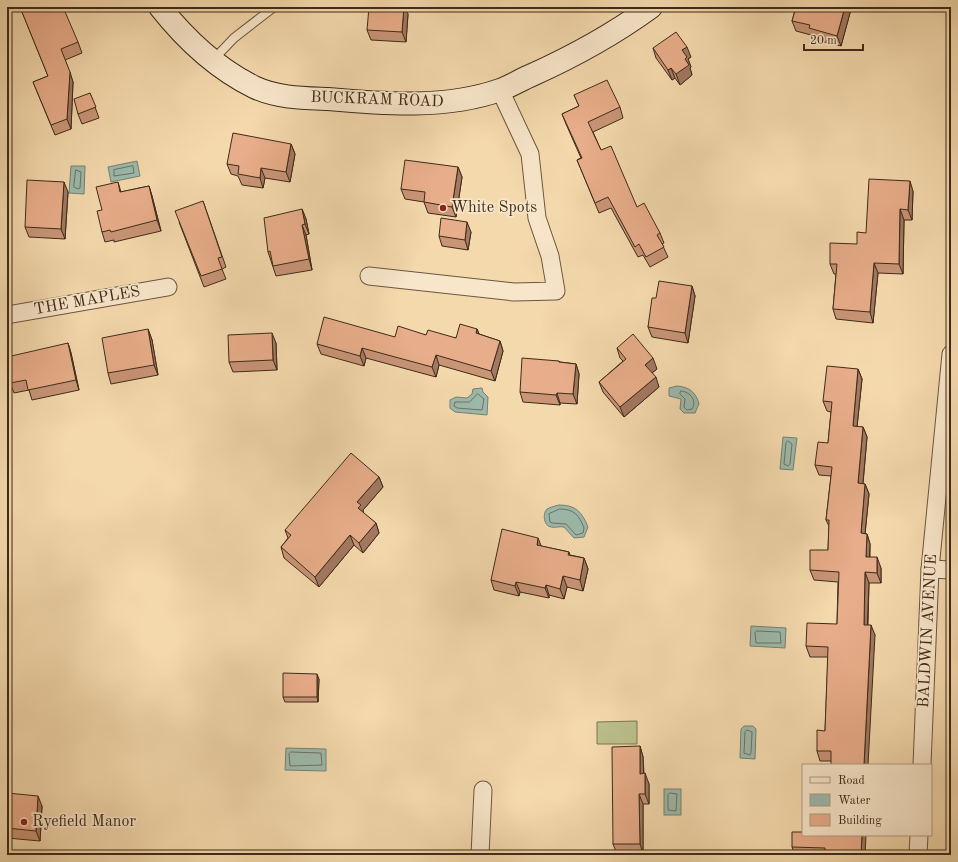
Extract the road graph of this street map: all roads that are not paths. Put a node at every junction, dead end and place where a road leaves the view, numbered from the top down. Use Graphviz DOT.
graph roads {
  1 [pos="160,7"];
  2 [pos="274,7"];
  3 [pos="650,7"];
  4 [pos="213,61"];
  5 [pos="500,90"];
  6 [pos="369,276"];
  7 [pos="168,287"];
  8 [pos="7,315"];
  9 [pos="951,354"];
  10 [pos="930,569"];
  11 [pos="951,570"];
  12 [pos="922,764"];
  13 [pos="483,790"];
  14 [pos="919,836"];
  15 [pos="480,855"];
  16 [pos="918,855"];
  1 -- 4 [label="main road, BUCKRAM ROAD"];
  2 -- 4 [label="lane"];
  3 -- 5 [label="main road, BUCKRAM ROAD"];
  4 -- 5 [label="main road, BUCKRAM ROAD"];
  5 -- 6 [label="street"];
  7 -- 8 [label="street, THE MAPLES"];
  9 -- 10 [label="street, BALDWIN AVENUE"];
  10 -- 11 [label="street"];
  10 -- 12 [label="street, BALDWIN AVENUE"];
  13 -- 15 [label="street"];
  14 -- 16 [label="street"];
}
